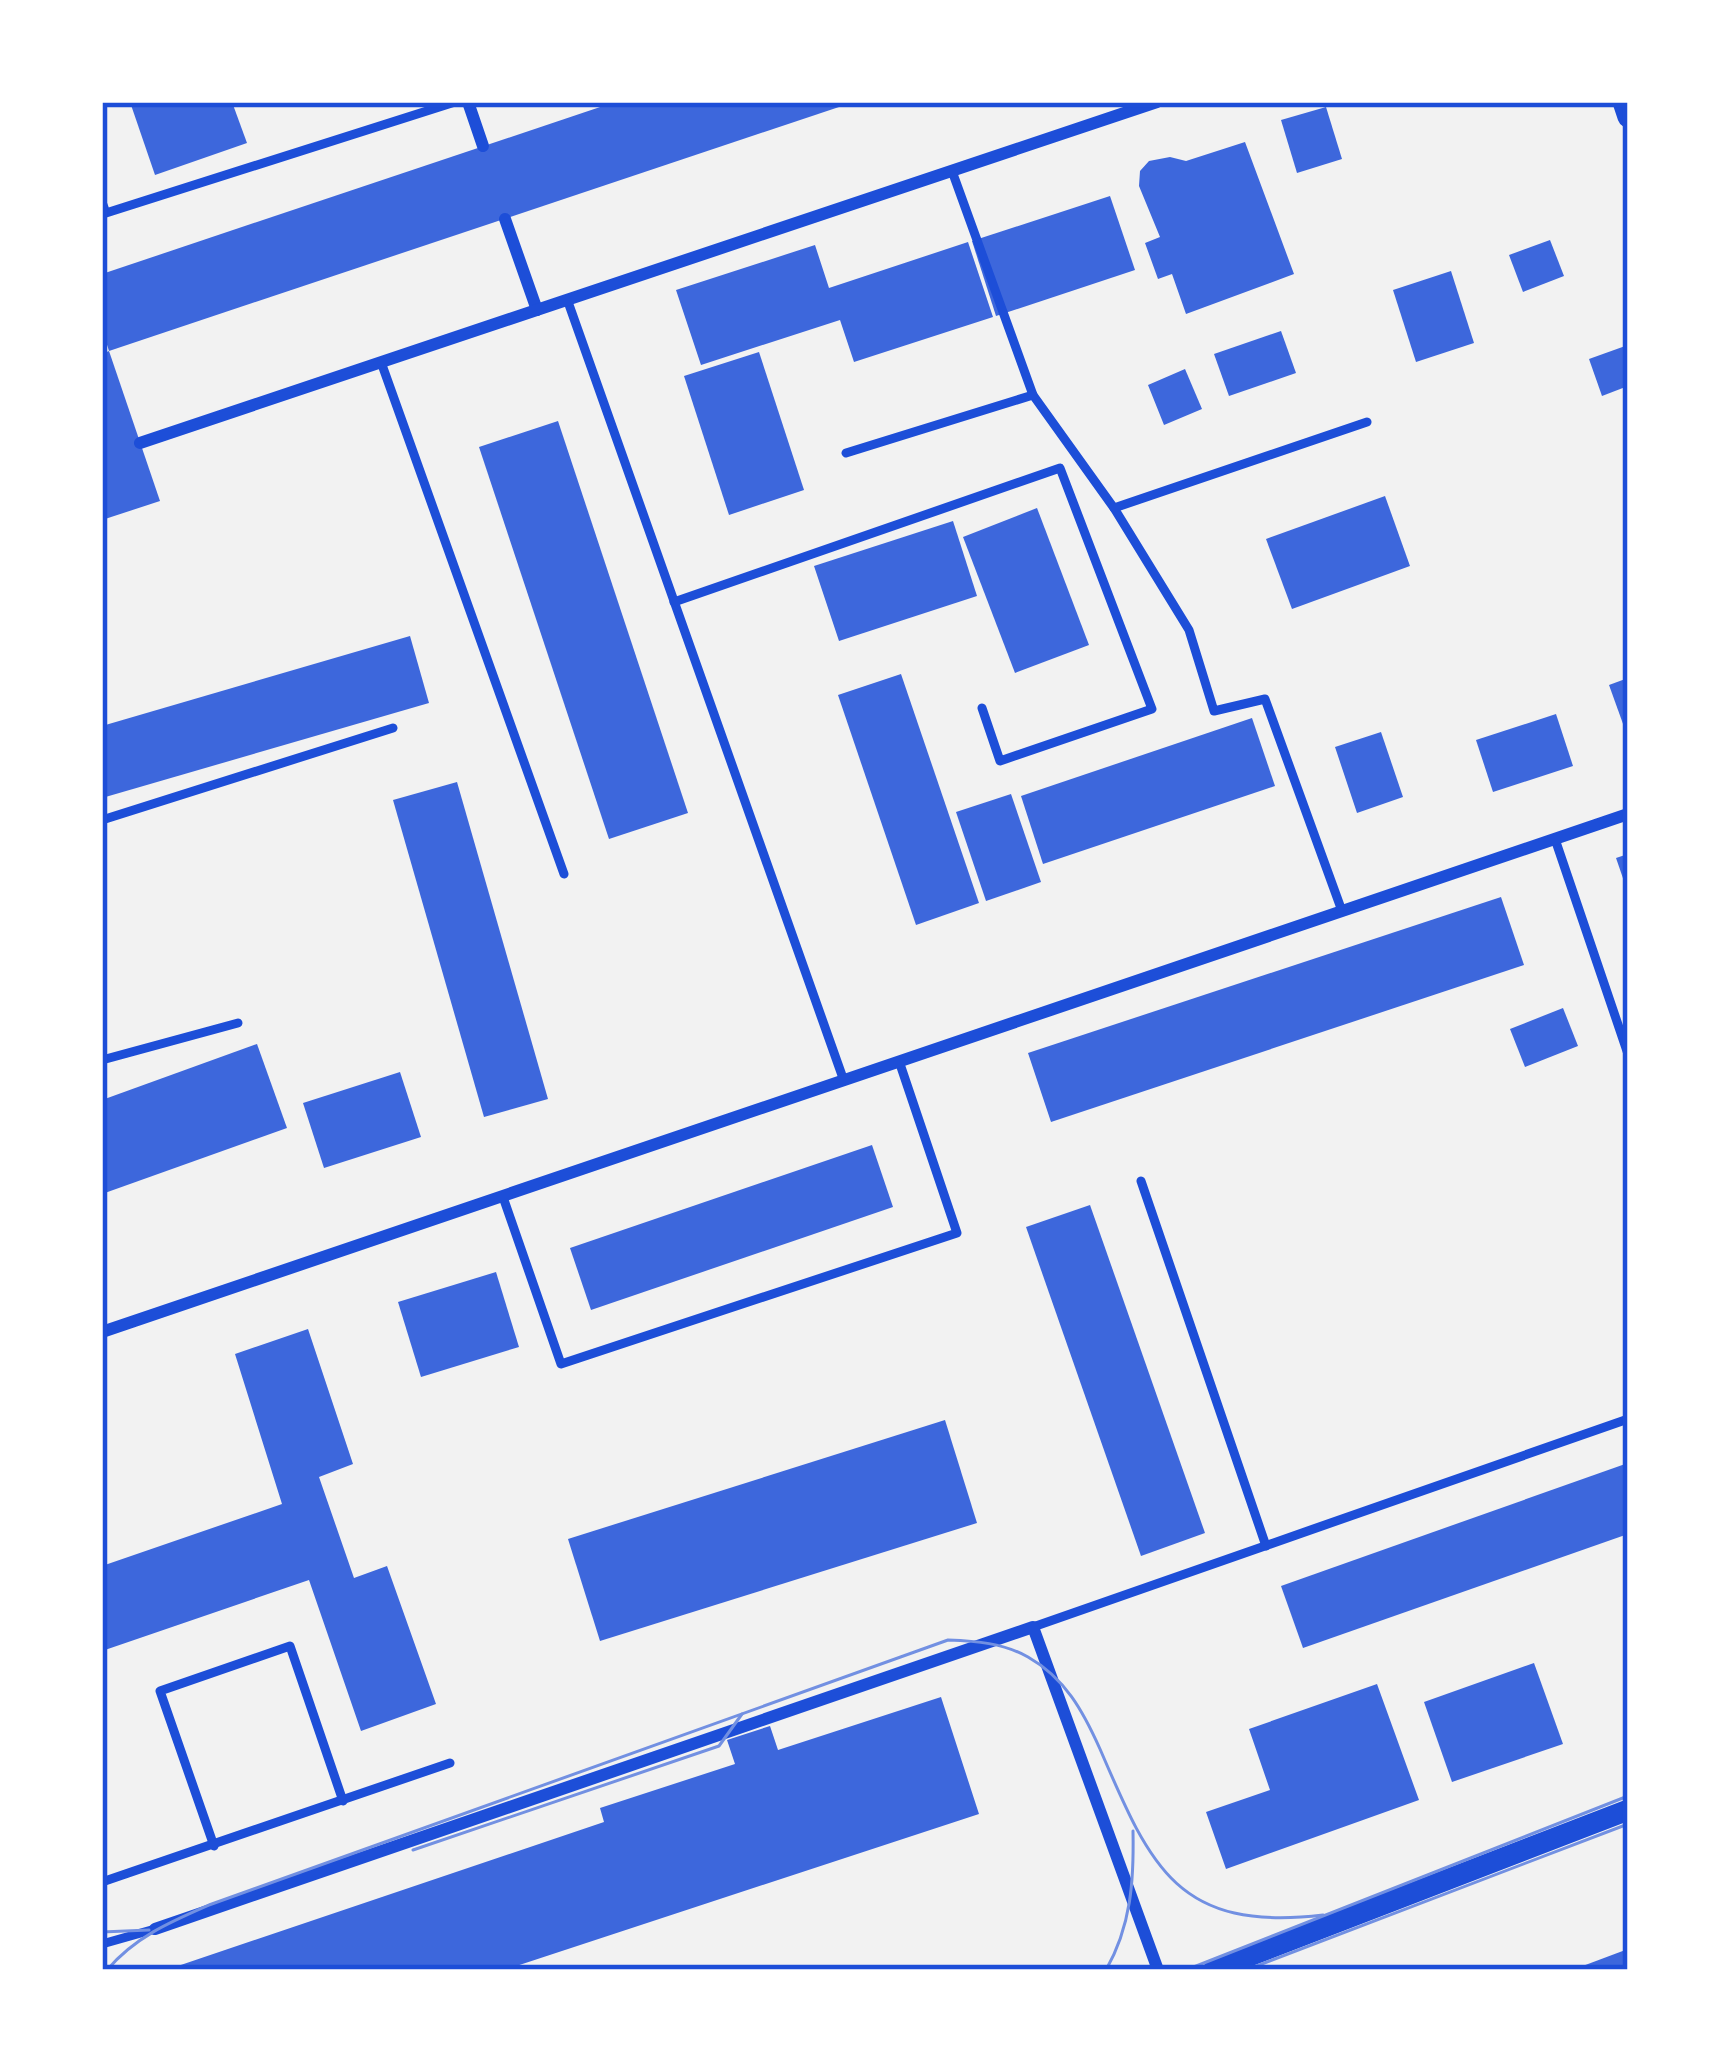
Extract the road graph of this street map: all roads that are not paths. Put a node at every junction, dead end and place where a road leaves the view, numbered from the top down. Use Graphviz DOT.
graph roads {
  1 [pos="455,102"];
  2 [pos="468,102"];
  3 [pos="1157,102"];
  4 [pos="1623,102"];
  5 [pos="1628,117"];
  6 [pos="483,146"];
  7 [pos="952,171"];
  8 [pos="102,202"];
  9 [pos="505,219"];
  10 [pos="567,299"];
  11 [pos="537,310"];
  12 [pos="381,362"];
  13 [pos="1034,395"];
  14 [pos="1367,422"];
  15 [pos="140,443"];
  16 [pos="846,453"];
  17 [pos="1114,508"];
  18 [pos="674,602"];
  19 [pos="982,708"];
  20 [pos="393,728"];
  21 [pos="1628,814"];
  22 [pos="102,820"];
  23 [pos="1555,838"];
  24 [pos="564,874"];
  25 [pos="1342,911"];
  26 [pos="238,1023"];
  27 [pos="1628,1054"];
  28 [pos="102,1060"];
  29 [pos="899,1061"];
  30 [pos="844,1081"];
  31 [pos="1141,1180"];
  32 [pos="503,1197"];
  33 [pos="102,1332"];
  34 [pos="1628,1419"];
  35 [pos="1266,1546"];
  36 [pos="1033,1627"];
  37 [pos="450,1763"];
  38 [pos="344,1801"];
  39 [pos="1628,1810"];
  40 [pos="214,1846"];
  41 [pos="102,1882"];
  42 [pos="155,1929"];
  43 [pos="102,1944"];
  44 [pos="1227,1968"];
  45 [pos="1158,1970"];
  1 -- 8 [label="lane"];
  2 -- 6 [label="street"];
  3 -- 7 [label="street"];
  4 -- 5 [label="street"];
  7 -- 10 [label="street"];
  7 -- 13 [label="lane"];
  9 -- 11 [label="street"];
  10 -- 11 [label="street"];
  10 -- 18 [label="lane"];
  11 -- 12 [label="street"];
  12 -- 15 [label="street"];
  12 -- 24 [label="lane"];
  13 -- 16 [label="lane"];
  13 -- 17 [label="lane"];
  14 -- 17 [label="lane"];
  17 -- 25 [label="lane"];
  18 -- 19 [label="lane"];
  18 -- 30 [label="lane"];
  20 -- 22 [label="lane"];
  21 -- 23 [label="street"];
  23 -- 25 [label="street"];
  23 -- 27 [label="lane"];
  25 -- 29 [label="street"];
  26 -- 28 [label="lane"];
  29 -- 30 [label="street"];
  29 -- 32 [label="lane"];
  30 -- 32 [label="street"];
  31 -- 35 [label="lane"];
  32 -- 33 [label="street"];
  34 -- 35 [label="lane"];
  35 -- 36 [label="lane"];
  36 -- 42 [label="street"];
  36 -- 45 [label="street"];
  37 -- 38 [label="lane"];
  38 -- 40 [label="lane"];
  38 -- 40 [label="lane"];
  39 -- 44 [label="street"];
  40 -- 41 [label="lane"];
  42 -- 43 [label="lane"];
}
